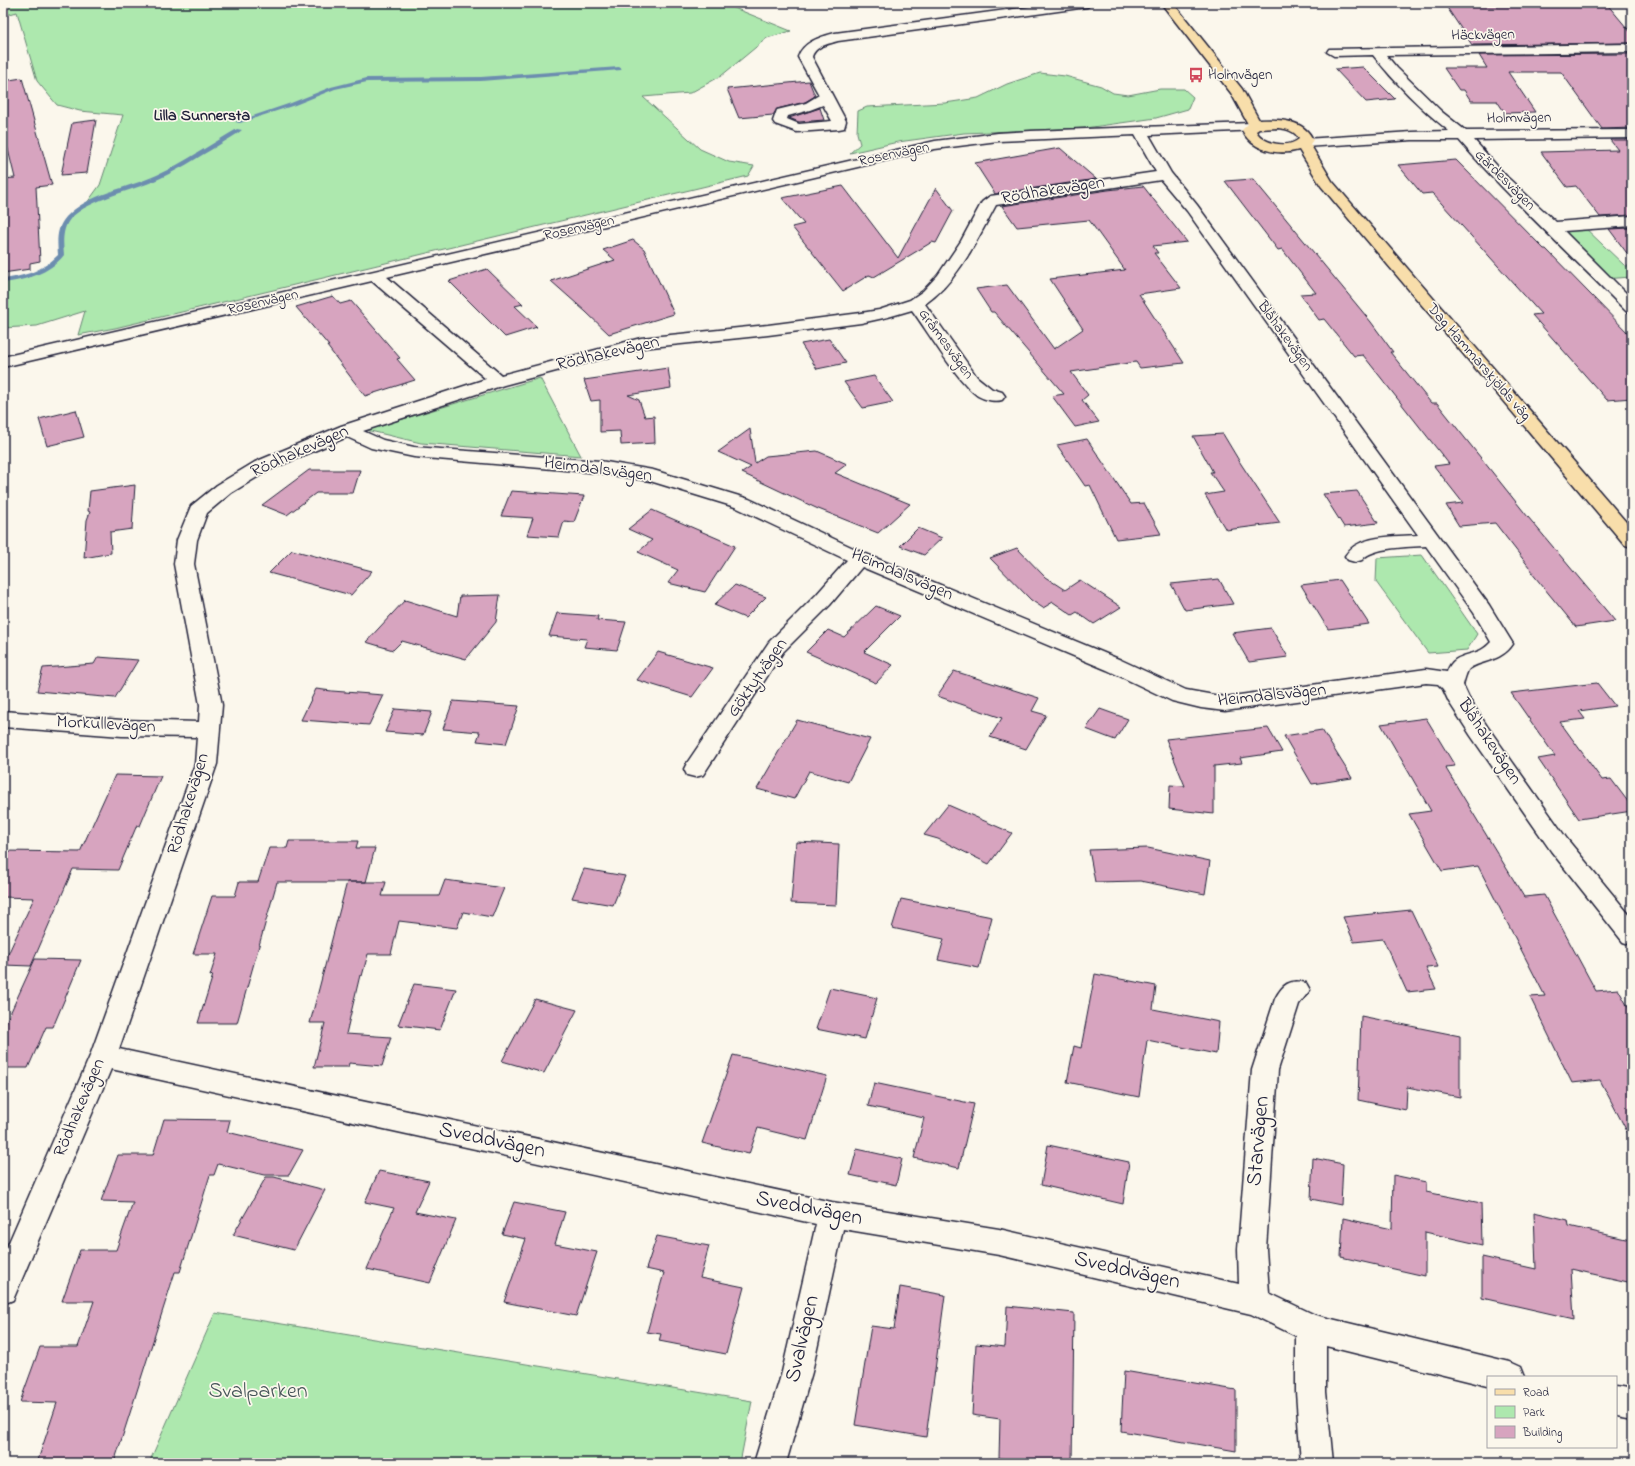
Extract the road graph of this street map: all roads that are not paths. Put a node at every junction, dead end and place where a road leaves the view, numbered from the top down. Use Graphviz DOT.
graph roads {
  1 [pos="1087,3"];
  2 [pos="1167,3"];
  3 [pos="1632,48"];
  4 [pos="1334,52"];
  5 [pos="1377,52"];
  6 [pos="1238,92"];
  7 [pos="826,96"];
  8 [pos="1280,124"];
  9 [pos="1140,131"];
  10 [pos="1254,131"];
  11 [pos="1632,134"];
  12 [pos="1463,136"];
  13 [pos="1304,140"];
  14 [pos="1270,146"];
  15 [pos="1165,175"];
  16 [pos="1326,183"];
  17 [pos="1632,221"];
  18 [pos="1552,227"];
  19 [pos="376,276"];
  20 [pos="916,303"];
  21 [pos="1632,308"];
  22 [pos="3,362"];
  23 [pos="498,382"];
  24 [pos="996,396"];
  25 [pos="347,430"];
  26 [pos="1431,539"];
  27 [pos="1632,541"];
  28 [pos="1355,556"];
  29 [pos="859,558"];
  30 [pos="1452,685"];
  31 [pos="3,719"];
  32 [pos="209,730"];
  33 [pos="695,769"];
  34 [pos="1632,936"];
  35 [pos="1297,990"];
  36 [pos="103,1056"];
  37 [pos="832,1215"];
  38 [pos="3,1290"];
  39 [pos="1255,1301"];
  40 [pos="1311,1328"];
  41 [pos="1506,1376"];
  42 [pos="1617,1401"];
  43 [pos="1632,1404"];
  44 [pos="770,1463"];
  45 [pos="1317,1463"];
  1 -- 7 [label="street"];
  2 -- 6 [label="main road"];
  3 -- 5 [label="street, Häckvägen"];
  4 -- 5 [label="street, Häckvägen"];
  5 -- 12 [label="street, Gärdesvägen"];
  6 -- 8 [label="main road"];
  6 -- 10 [label="main road"];
  8 -- 10 [label="main road"];
  8 -- 13 [label="main road"];
  9 -- 10 [label="street, Rosenvägen"];
  9 -- 15 [label="street, Blåhakevägen"];
  9 -- 19 [label="street, Rosenvägen"];
  10 -- 14 [label="main road, Dag Hammarskjölds väg"];
  11 -- 12 [label="street, Holmvägen"];
  12 -- 13 [label="street, Holmvägen"];
  12 -- 18 [label="street, Gärdesvägen"];
  13 -- 14 [label="main road, Dag Hammarskjölds väg"];
  13 -- 16 [label="main road, Dag Hammarskjölds väg"];
  14 -- 16 [label="main road, Dag Hammarskjölds väg"];
  15 -- 20 [label="street, Rödhakevägen"];
  15 -- 26 [label="street, Blåhakevägen"];
  16 -- 27 [label="main road, Dag Hammarskjölds väg"];
  17 -- 18 [label="street"];
  18 -- 21 [label="street, Gärdesvägen"];
  19 -- 22 [label="street, Rosenvägen"];
  19 -- 23 [label="street"];
  20 -- 23 [label="street, Rödhakevägen"];
  20 -- 24 [label="street, Gråmesvägen"];
  23 -- 25 [label="street, Rödhakevägen"];
  25 -- 29 [label="street, Heimdalsvägen"];
  25 -- 32 [label="street, Rödhakevägen"];
  26 -- 28 [label="street"];
  26 -- 30 [label="street, Blåhakevägen"];
  29 -- 30 [label="street, Heimdalsvägen"];
  29 -- 33 [label="street, Göktytvägen"];
  30 -- 34 [label="street, Blåhakevägen"];
  31 -- 32 [label="street, Morkullevägen"];
  32 -- 36 [label="street, Rödhakevägen"];
  35 -- 39 [label="street, Starvägen"];
  36 -- 37 [label="street, Sveddvägen"];
  36 -- 38 [label="street, Rödhakevägen"];
  37 -- 39 [label="street, Sveddvägen"];
  37 -- 44 [label="street, Svalvägen"];
  39 -- 40 [label="street, Sveddvägen"];
  40 -- 41 [label="street, Sveddvägen"];
  40 -- 45 [label="street"];
  42 -- 43 [label="street"];
}
